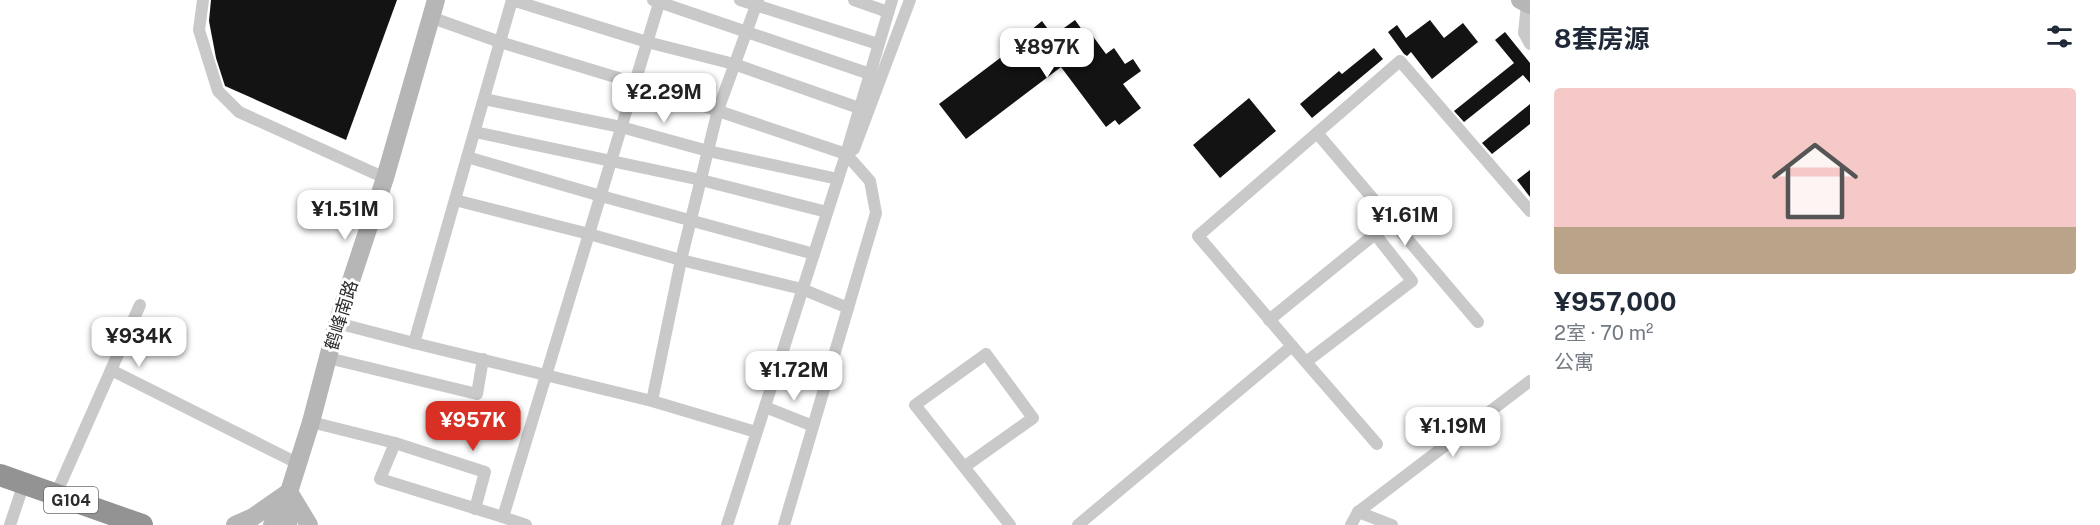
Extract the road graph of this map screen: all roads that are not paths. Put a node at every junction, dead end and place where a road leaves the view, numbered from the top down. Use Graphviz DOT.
graph roads {
  1 [pos="203,0"];
  2 [pos="740,0"];
  3 [pos="854,0"];
  4 [pos="910,0"];
  5 [pos="657,1"];
  6 [pos="757,3"];
  7 [pos="1526,3"];
  8 [pos="890,6"];
  9 [pos="433,9"];
  10 [pos="746,32"];
  11 [pos="500,42"];
  12 [pos="647,42"];
  13 [pos="878,44"];
  14 [pos="1530,44"];
  15 [pos="734,64"];
  16 [pos="870,74"];
  17 [pos="635,83"];
  18 [pos="484,99"];
  19 [pos="860,108"];
  20 [pos="718,110"];
  21 [pos="621,127"];
  22 [pos="475,132"];
  23 [pos="1317,133"];
  24 [pos="708,151"];
  25 [pos="846,154"];
  26 [pos="468,157"];
  27 [pos="611,160"];
  28 [pos="385,178"];
  29 [pos="838,179"];
  30 [pos="701,180"];
  31 [pos="601,196"];
  32 [pos="455,200"];
  33 [pos="1530,211"];
  34 [pos="827,212"];
  35 [pos="691,219"];
  36 [pos="589,234"];
  37 [pos="814,254"];
  38 [pos="681,260"];
  39 [pos="802,289"];
  40 [pos="140,305"];
  41 [pos="848,308"];
  42 [pos="1269,320"];
  43 [pos="1478,322"];
  44 [pos="337,323"];
  45 [pos="414,343"];
  46 [pos="1292,346"];
  47 [pos="328,358"];
  48 [pos="483,360"];
  49 [pos="1306,362"];
  50 [pos="111,370"];
  51 [pos="546,375"];
  52 [pos="1530,381"];
  53 [pos="652,401"];
  54 [pos="765,406"];
  55 [pos="311,422"];
  56 [pos="813,426"];
  57 [pos="756,432"];
  58 [pos="395,443"];
  59 [pos="1377,444"];
  60 [pos="297,463"];
  61 [pos="964,467"];
  62 [pos="0,475"];
  63 [pos="24,483"];
  64 [pos="289,492"];
  65 [pos="56,494"];
  66 [pos="475,509"];
  67 [pos="1358,512"];
  68 [pos="503,518"];
  69 [pos="136,524"];
  70 [pos="10,525"];
  71 [pos="235,525"];
  72 [pos="272,525"];
  73 [pos="288,525"];
  74 [pos="309,525"];
  75 [pos="526,525"];
  76 [pos="727,525"];
  77 [pos="784,525"];
  78 [pos="1010,525"];
  79 [pos="1078,525"];
  80 [pos="1351,525"];
  81 [pos="1392,525"];
  1 -- 28 [label="street"];
  2 -- 6 [label="street"];
  3 -- 8 [label="street"];
  4 -- 25 [label="street"];
  5 -- 10 [label="street"];
  5 -- 12 [label="street"];
  6 -- 10 [label="street"];
  6 -- 13 [label="street"];
  7 -- 14 [label="street"];
  8 -- 13 [label="street"];
  9 -- 11 [label="street"];
  9 -- 28 [label="street, 鹤峰南路"];
  10 -- 15 [label="street"];
  10 -- 16 [label="street"];
  11 -- 12 [label="street"];
  11 -- 17 [label="street"];
  11 -- 18 [label="street"];
  12 -- 15 [label="street"];
  12 -- 17 [label="street"];
  13 -- 16 [label="street"];
  15 -- 19 [label="street"];
  15 -- 20 [label="street"];
  16 -- 19 [label="street"];
  17 -- 20 [label="street"];
  17 -- 21 [label="street"];
  18 -- 21 [label="street"];
  18 -- 22 [label="street"];
  19 -- 25 [label="street"];
  20 -- 24 [label="street"];
  20 -- 25 [label="street"];
  21 -- 24 [label="street"];
  21 -- 27 [label="street"];
  22 -- 26 [label="street"];
  22 -- 27 [label="street"];
  23 -- 33 [label="street"];
  23 -- 42 [label="street"];
  23 -- 43 [label="street"];
  24 -- 29 [label="street"];
  24 -- 30 [label="street"];
  25 -- 29 [label="street"];
  25 -- 41 [label="street"];
  26 -- 31 [label="street"];
  26 -- 32 [label="street"];
  27 -- 30 [label="street"];
  27 -- 31 [label="street"];
  28 -- 44 [label="street, 鹤峰南路"];
  29 -- 34 [label="street"];
  30 -- 34 [label="street"];
  30 -- 35 [label="street"];
  31 -- 35 [label="street"];
  31 -- 36 [label="street"];
  32 -- 36 [label="street"];
  32 -- 45 [label="street"];
  34 -- 37 [label="street"];
  35 -- 37 [label="street"];
  35 -- 38 [label="street"];
  36 -- 38 [label="street"];
  36 -- 51 [label="street"];
  37 -- 39 [label="street"];
  38 -- 39 [label="street"];
  38 -- 53 [label="street"];
  39 -- 41 [label="street"];
  39 -- 54 [label="street"];
  40 -- 50 [label="street"];
  41 -- 56 [label="street"];
  42 -- 46 [label="street"];
  42 -- 49 [label="street"];
  44 -- 45 [label="street"];
  44 -- 47 [label="street, 鹤峰南路"];
  45 -- 48 [label="street"];
  46 -- 49 [label="street"];
  46 -- 79 [label="street"];
  47 -- 48 [label="street"];
  47 -- 55 [label="street, 鹤峰南路"];
  48 -- 51 [label="street"];
  49 -- 59 [label="street"];
  50 -- 60 [label="street"];
  50 -- 65 [label="street"];
  51 -- 53 [label="street"];
  51 -- 68 [label="street"];
  52 -- 67 [label="street"];
  53 -- 57 [label="street"];
  54 -- 56 [label="street"];
  54 -- 57 [label="street"];
  55 -- 58 [label="street"];
  55 -- 60 [label="street, 鹤峰南路"];
  56 -- 77 [label="street"];
  57 -- 76 [label="street"];
  58 -- 66 [label="street"];
  58 -- 66 [label="street"];
  60 -- 64 [label="street, 鹤峰南路"];
  61 -- 61 [label="street"];
  61 -- 78 [label="street"];
  62 -- 63 [label="highway, G104"];
  63 -- 65 [label="highway, G104"];
  63 -- 70 [label="street"];
  64 -- 71 [label="street"];
  64 -- 72 [label="street"];
  64 -- 73 [label="street"];
  64 -- 74 [label="street"];
  65 -- 69 [label="highway, G104"];
  66 -- 68 [label="street"];
  67 -- 80 [label="street"];
  67 -- 81 [label="street"];
  68 -- 75 [label="street"];
}
